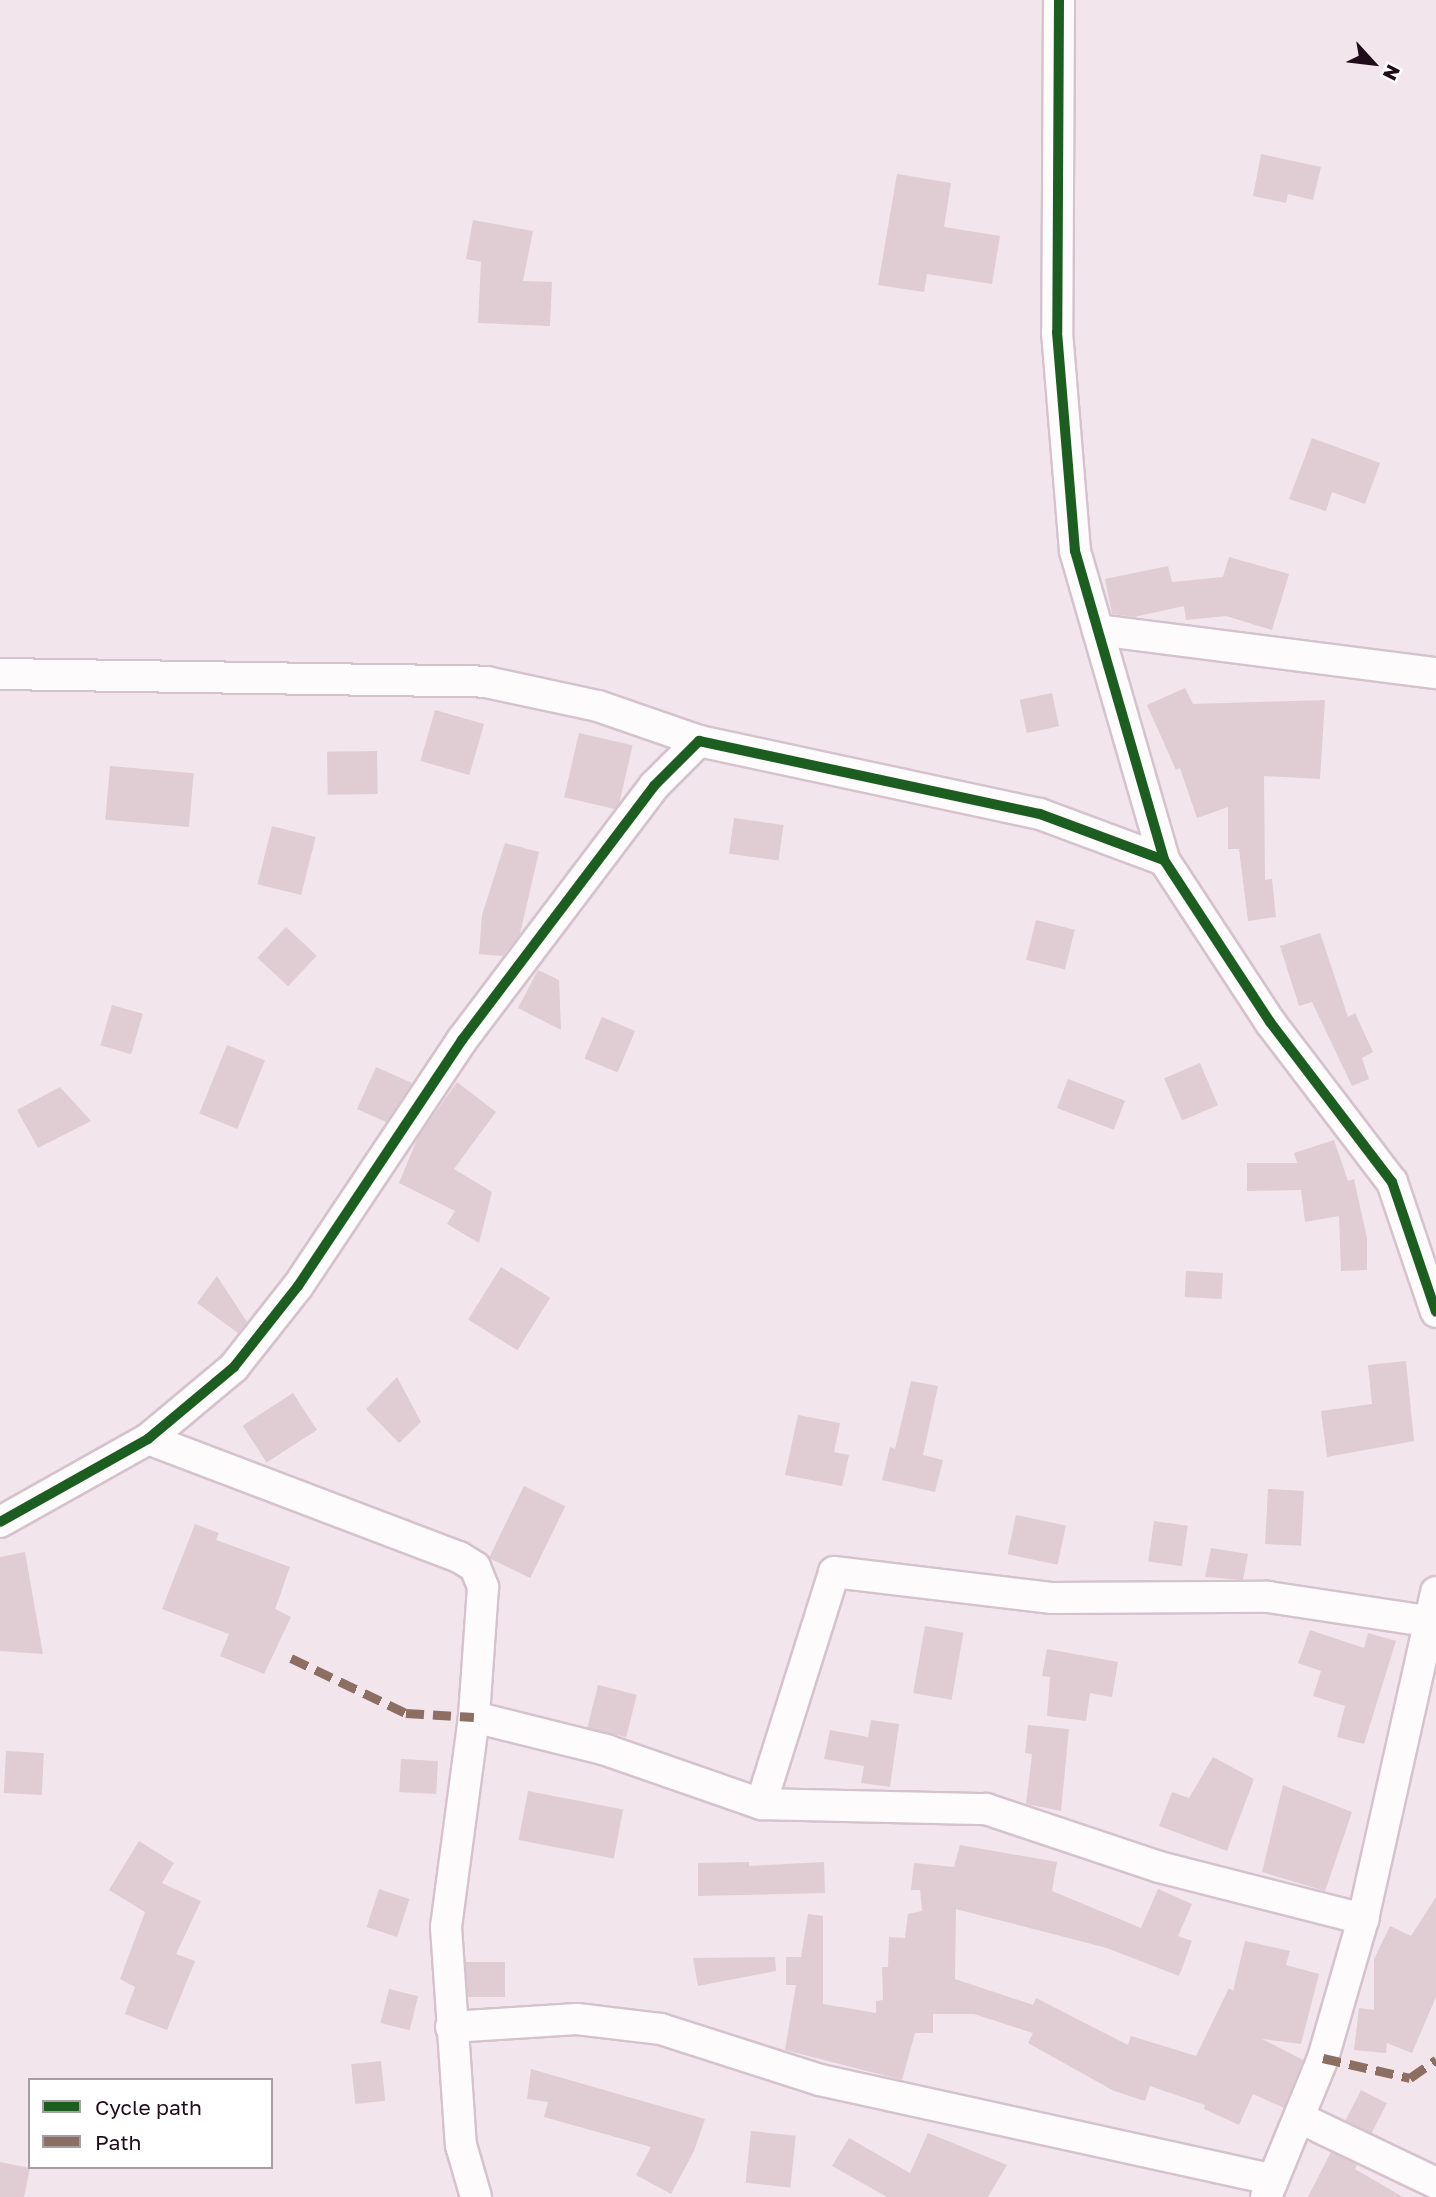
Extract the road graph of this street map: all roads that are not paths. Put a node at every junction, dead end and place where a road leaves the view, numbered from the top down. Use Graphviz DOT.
graph roads {
  1 [pos="1059,0"];
  2 [pos="1098,631"];
  3 [pos="1436,673"];
  4 [pos="0,674"];
  5 [pos="699,741"];
  6 [pos="1164,860"];
  7 [pos="1436,1312"];
  8 [pos="148,1439"];
  9 [pos="0,1522"];
  10 [pos="1436,1592"];
  11 [pos="1427,1621"];
  12 [pos="474,1717"];
  13 [pos="761,1804"];
  14 [pos="1363,1919"];
  15 [pos="451,2027"];
  16 [pos="1302,2119"];
  17 [pos="1436,2183"];
  18 [pos="1270,2189"];
  19 [pos="476,2197"];
  1 -- 2 [label="street"];
  2 -- 3 [label="street"];
  2 -- 6 [label="street"];
  4 -- 5 [label="street"];
  5 -- 6 [label="street"];
  5 -- 8 [label="street"];
  6 -- 7 [label="street"];
  8 -- 9 [label="street"];
  8 -- 12 [label="street"];
  10 -- 11 [label="street"];
  11 -- 13 [label="street"];
  11 -- 14 [label="street"];
  12 -- 13 [label="street"];
  12 -- 15 [label="street"];
  13 -- 14 [label="street"];
  14 -- 16 [label="street"];
  15 -- 18 [label="street"];
  15 -- 19 [label="street"];
  16 -- 17 [label="street"];
  16 -- 18 [label="street"];
}
